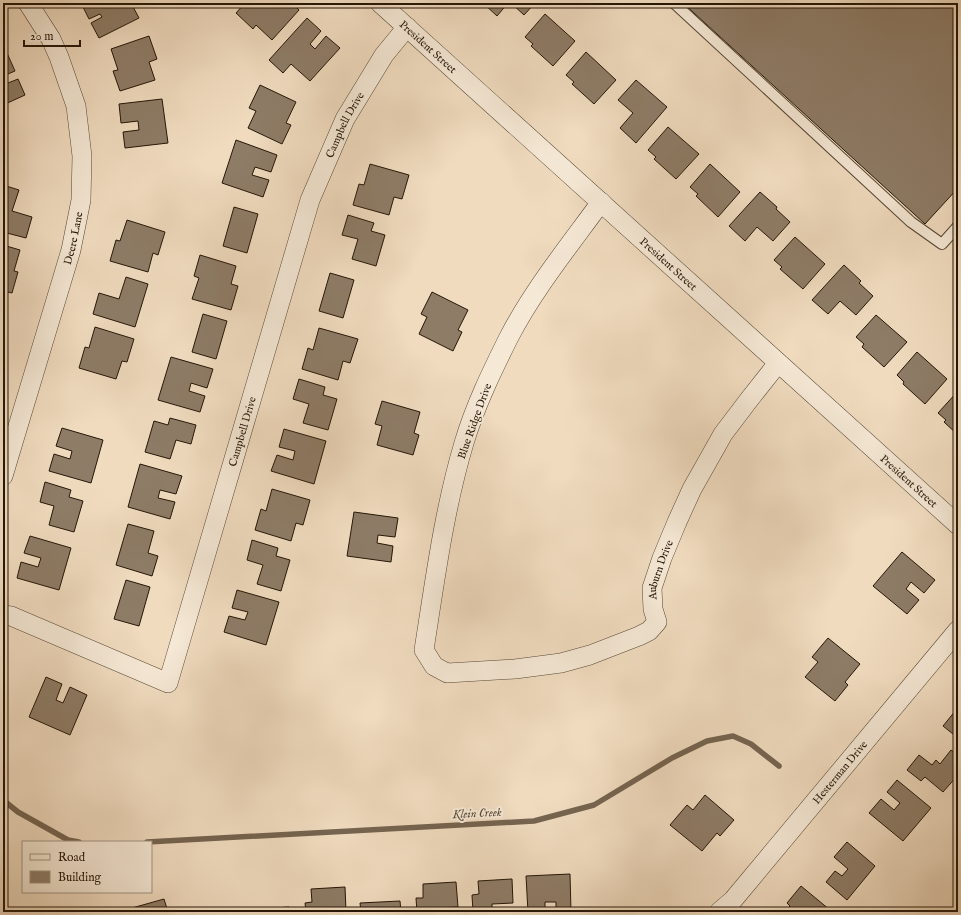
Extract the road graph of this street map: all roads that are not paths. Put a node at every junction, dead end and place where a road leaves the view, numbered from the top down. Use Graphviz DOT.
graph roads {
  1 [pos="28,3"];
  2 [pos="380,3"];
  3 [pos="674,3"];
  4 [pos="407,27"];
  5 [pos="601,202"];
  6 [pos="958,226"];
  7 [pos="778,363"];
  8 [pos="3,476"];
  9 [pos="958,525"];
  10 [pos="3,615"];
  11 [pos="958,630"];
  12 [pos="434,666"];
  13 [pos="719,912"];
  1 -- 8 [label="street, Deere Lane"];
  2 -- 4 [label="street, President Street"];
  3 -- 6 [label="lane"];
  4 -- 5 [label="street, President Street"];
  4 -- 10 [label="street, Campbell Drive"];
  5 -- 7 [label="street, President Street"];
  5 -- 12 [label="street, Blue Ridge Drive"];
  7 -- 9 [label="street, President Street"];
  7 -- 12 [label="street, Auburn Drive"];
  11 -- 13 [label="street, Hesterman Drive"];
}
